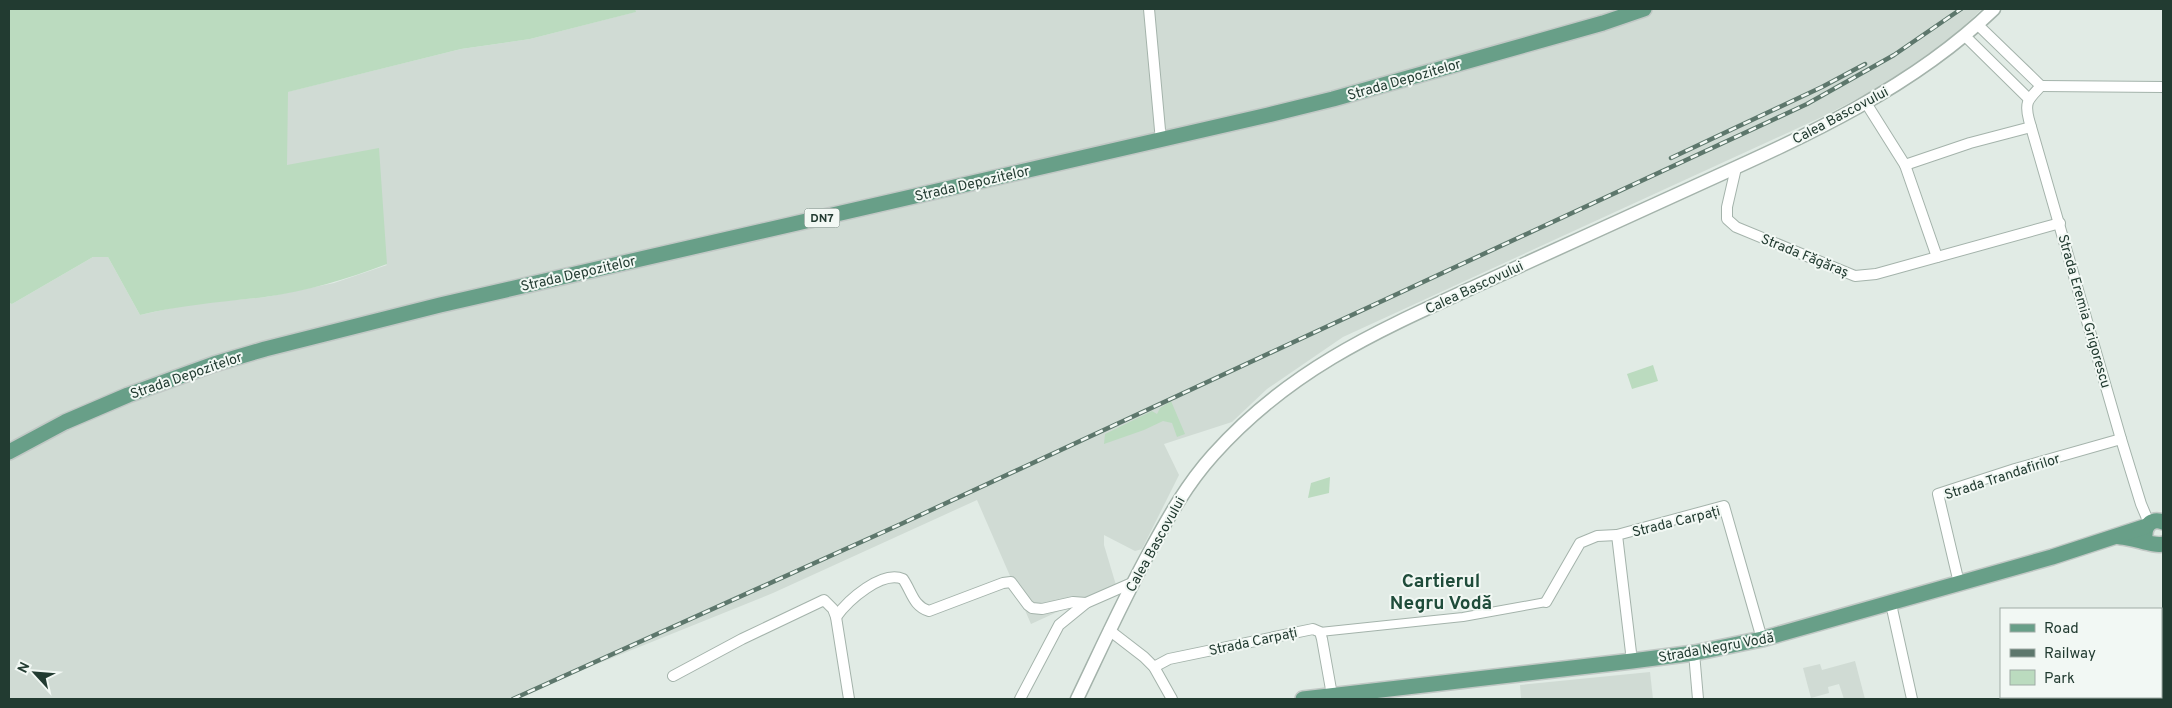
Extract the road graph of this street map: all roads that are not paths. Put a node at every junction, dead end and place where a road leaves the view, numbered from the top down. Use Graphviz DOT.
graph roads {
  1 [pos="1150,9"];
  2 [pos="1644,9"];
  3 [pos="1994,9"];
  4 [pos="1978,25"];
  5 [pos="1965,36"];
  6 [pos="2041,86"];
  7 [pos="2163,87"];
  8 [pos="2028,99"];
  9 [pos="1866,103"];
  10 [pos="2031,127"];
  11 [pos="1161,140"];
  12 [pos="1905,165"];
  13 [pos="1736,168"];
  14 [pos="2060,223"];
  15 [pos="1937,257"];
  16 [pos="2121,440"];
  17 [pos="9,452"];
  18 [pos="2157,522"];
  19 [pos="1617,535"];
  20 [pos="2116,536"];
  21 [pos="2156,543"];
  22 [pos="1134,582"];
  23 [pos="1959,583"];
  24 [pos="1546,602"];
  25 [pos="1086,604"];
  26 [pos="1891,604"];
  27 [pos="836,617"];
  28 [pos="1109,630"];
  29 [pos="1320,632"];
  30 [pos="1762,639"];
  31 [pos="1694,653"];
  32 [pos="1632,661"];
  33 [pos="1154,667"];
  34 [pos="673,676"];
  35 [pos="1332,695"];
  36 [pos="1349,696"];
  37 [pos="849,699"];
  38 [pos="1020,699"];
  39 [pos="1077,699"];
  40 [pos="1172,699"];
  41 [pos="1304,699"];
  42 [pos="1698,699"];
  43 [pos="1912,699"];
  1 -- 11 [label="street"];
  2 -- 11 [label="main road, Strada Depozitelor / DN7"];
  3 -- 4 [label="street, Calea Bascovului"];
  4 -- 5 [label="street, Calea Bascovului"];
  4 -- 6 [label="street"];
  5 -- 8 [label="street"];
  5 -- 9 [label="street, Calea Bascovului"];
  6 -- 7 [label="street"];
  6 -- 8 [label="street"];
  8 -- 10 [label="street, Strada Eremia Grigorescu"];
  9 -- 12 [label="street"];
  9 -- 13 [label="street, Calea Bascovului"];
  10 -- 12 [label="street"];
  10 -- 14 [label="street, Strada Eremia Grigorescu"];
  11 -- 17 [label="main road, Strada Depozitelor / DN7"];
  12 -- 15 [label="street"];
  13 -- 15 [label="street, Strada Făgăraș"];
  13 -- 22 [label="street, Calea Bascovului"];
  14 -- 15 [label="street, Strada Făgăraș"];
  14 -- 16 [label="street, Strada Eremia Grigorescu"];
  16 -- 18 [label="street, Strada Eremia Grigorescu"];
  16 -- 23 [label="street, Strada Trandafirilor"];
  18 -- 20 [label="main road, Strada Negru Vodă"];
  18 -- 21 [label="main road"];
  19 -- 24 [label="street"];
  19 -- 30 [label="street, Strada Carpați"];
  19 -- 32 [label="street, Strada Carpați"];
  20 -- 21 [label="main road, Strada Negru Vodă"];
  20 -- 23 [label="main road, Strada Negru Vodă"];
  22 -- 25 [label="street"];
  22 -- 28 [label="street, Calea Bascovului"];
  23 -- 26 [label="main road, Strada Negru Vodă"];
  24 -- 29 [label="street"];
  25 -- 27 [label="street"];
  25 -- 38 [label="street"];
  26 -- 30 [label="main road, Strada Negru Vodă"];
  26 -- 43 [label="street"];
  27 -- 34 [label="street"];
  27 -- 37 [label="street"];
  28 -- 33 [label="street"];
  28 -- 39 [label="street, Calea Bascovului"];
  29 -- 33 [label="street, Strada Carpați"];
  29 -- 35 [label="street"];
  30 -- 31 [label="main road, Strada Negru Vodă"];
  31 -- 32 [label="main road, Strada Negru Vodă"];
  31 -- 42 [label="street"];
  32 -- 36 [label="main road, Strada Negru Vodă"];
  33 -- 40 [label="street"];
  35 -- 36 [label="main road, Strada Negru Vodă"];
  35 -- 41 [label="main road, Strada Negru Vodă"];
}
